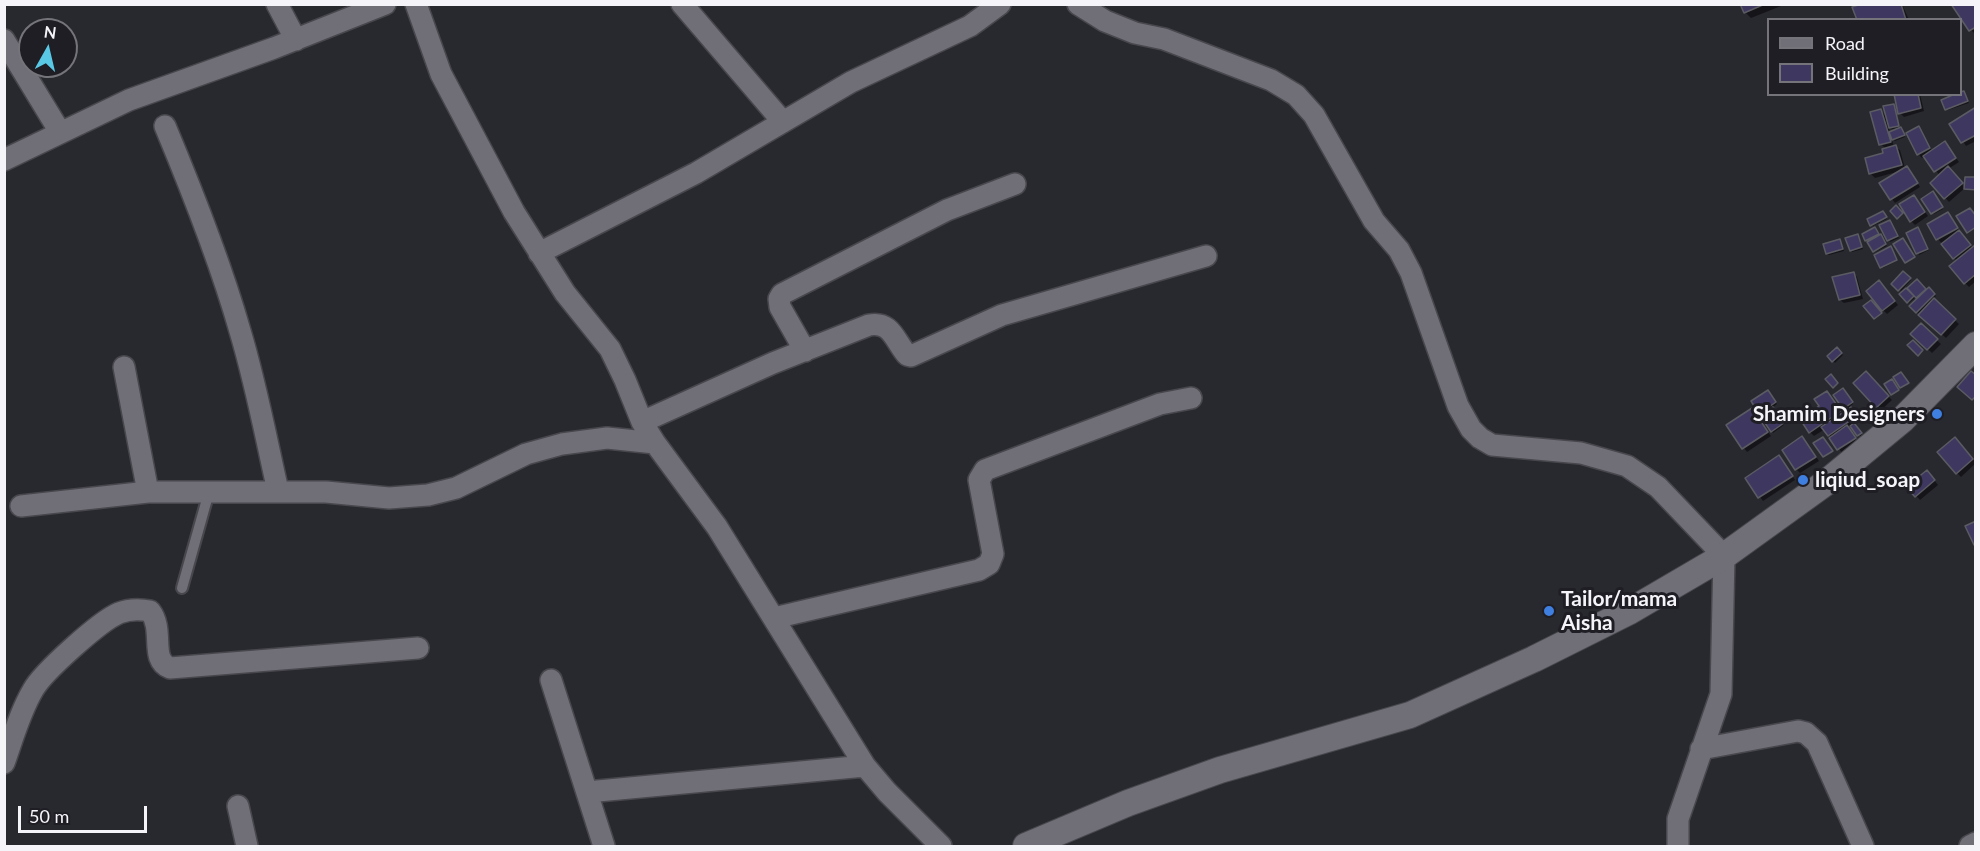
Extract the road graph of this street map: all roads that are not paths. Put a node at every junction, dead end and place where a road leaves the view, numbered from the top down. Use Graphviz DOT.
graph roads {
  1 [pos="277,4"];
  2 [pos="385,4"];
  3 [pos="416,4"];
  4 [pos="682,4"];
  5 [pos="1000,4"];
  6 [pos="1078,4"];
  7 [pos="4,40"];
  8 [pos="296,40"];
  9 [pos="783,122"];
  10 [pos="165,126"];
  11 [pos="60,132"];
  12 [pos="4,160"];
  13 [pos="1015,184"];
  14 [pos="540,253"];
  15 [pos="1206,256"];
  16 [pos="1976,345"];
  17 [pos="805,351"];
  18 [pos="124,367"];
  19 [pos="1191,398"];
  20 [pos="642,422"];
  21 [pos="655,443"];
  22 [pos="278,491"];
  23 [pos="148,492"];
  24 [pos="209,492"];
  25 [pos="21,506"];
  26 [pos="1725,556"];
  27 [pos="182,588"];
  28 [pos="774,618"];
  29 [pos="418,648"];
  30 [pos="551,680"];
  31 [pos="1701,749"];
  32 [pos="4,763"];
  33 [pos="865,766"];
  34 [pos="587,792"];
  35 [pos="238,806"];
  36 [pos="1976,843"];
  37 [pos="247,846"];
  38 [pos="604,846"];
  39 [pos="941,846"];
  40 [pos="1026,846"];
  41 [pos="1678,846"];
  42 [pos="1863,846"];
  43 [pos="1970,846"];
  1 -- 8 [label="street"];
  2 -- 8 [label="street"];
  3 -- 14 [label="street"];
  4 -- 9 [label="street"];
  5 -- 9 [label="street"];
  6 -- 26 [label="street"];
  7 -- 11 [label="street"];
  8 -- 11 [label="street"];
  9 -- 14 [label="street"];
  10 -- 22 [label="street"];
  11 -- 12 [label="street"];
  13 -- 17 [label="street"];
  14 -- 20 [label="street"];
  15 -- 17 [label="street"];
  16 -- 26 [label="street"];
  17 -- 20 [label="street"];
  18 -- 23 [label="street"];
  19 -- 28 [label="street"];
  20 -- 21 [label="street"];
  21 -- 22 [label="street"];
  21 -- 28 [label="street"];
  22 -- 24 [label="street"];
  23 -- 24 [label="street"];
  23 -- 25 [label="street"];
  24 -- 27 [label="lane"];
  26 -- 31 [label="street"];
  26 -- 40 [label="street"];
  28 -- 33 [label="street"];
  29 -- 32 [label="street"];
  30 -- 34 [label="street"];
  31 -- 41 [label="street"];
  31 -- 42 [label="street"];
  33 -- 34 [label="street"];
  33 -- 39 [label="street"];
  34 -- 38 [label="street"];
  35 -- 37 [label="street"];
  36 -- 43 [label="street"];
}
